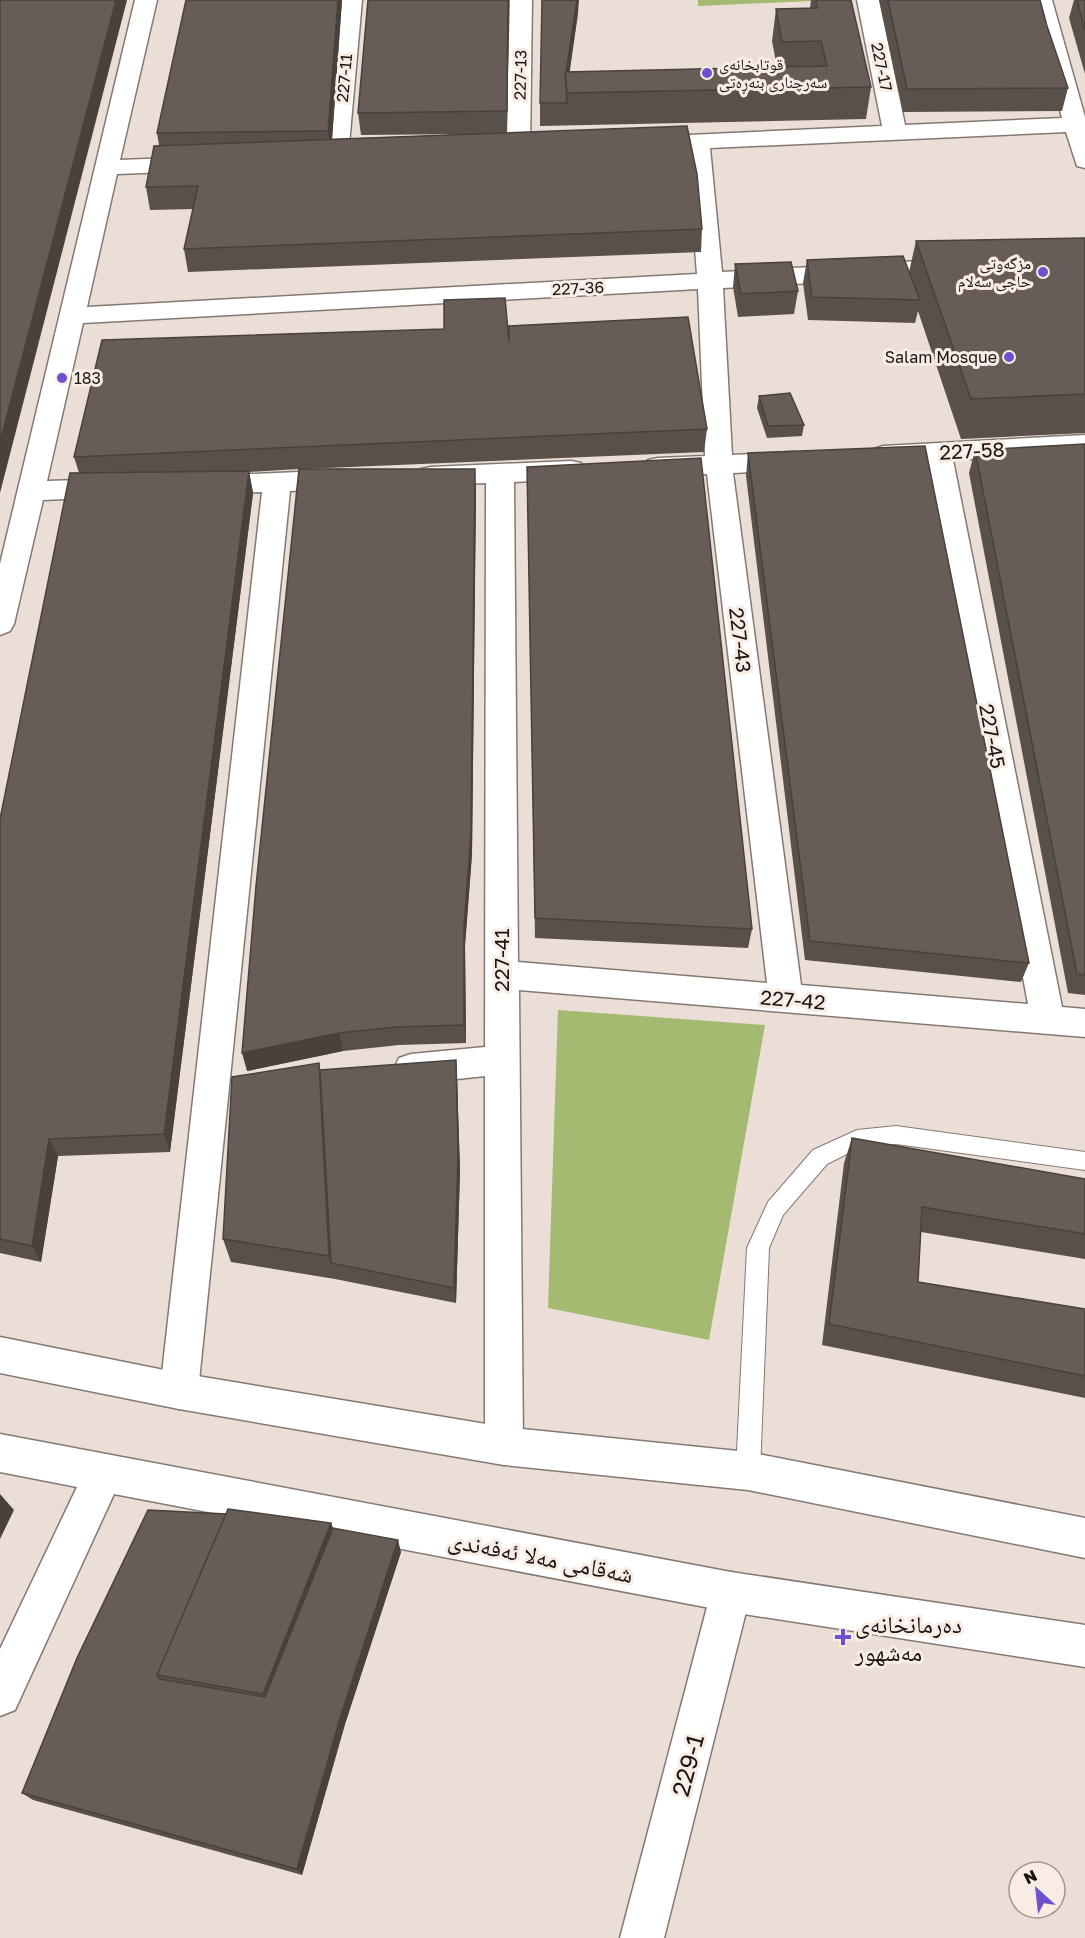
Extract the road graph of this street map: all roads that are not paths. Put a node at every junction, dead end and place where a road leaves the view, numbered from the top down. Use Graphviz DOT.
graph roads {
  1 [pos="146,0"];
  2 [pos="351,0"];
  3 [pos="521,0"];
  4 [pos="868,0"];
  5 [pos="1041,0"];
  6 [pos="1080,124"];
  7 [pos="895,134"];
  8 [pos="698,142"];
  9 [pos="626,145"];
  10 [pos="542,148"];
  11 [pos="337,157"];
  12 [pos="1085,161"];
  13 [pos="221,163"];
  14 [pos="105,168"];
  15 [pos="980,266"];
  16 [pos="710,281"];
  17 [pos="71,316"];
  18 [pos="1085,444"];
  19 [pos="938,451"];
  20 [pos="857,456"];
  21 [pos="823,459"];
  22 [pos="719,465"];
  23 [pos="638,468"];
  24 [pos="592,470"];
  25 [pos="500,473"];
  26 [pos="406,477"];
  27 [pos="371,478"];
  28 [pos="278,482"];
  29 [pos="184,485"];
  30 [pos="137,487"];
  31 [pos="31,491"];
  32 [pos="9,546"];
  33 [pos="0,624"];
  34 [pos="502,975"];
  35 [pos="786,999"];
  36 [pos="1048,1020"];
  37 [pos="1085,1023"];
  38 [pos="501,1060"];
  39 [pos="386,1072"];
  40 [pos="246,1085"];
  41 [pos="212,1089"];
  42 [pos="1085,1161"];
  43 [pos="0,1355"];
  44 [pos="178,1391"];
  45 [pos="504,1446"];
  46 [pos="0,1453"];
  47 [pos="748,1471"];
  48 [pos="104,1473"];
  49 [pos="1085,1538"];
  50 [pos="731,1592"];
  51 [pos="1085,1646"];
  52 [pos="0,1695"];
  53 [pos="642,1938"];
  1 -- 14 [label="street"];
  2 -- 11 [label="street, 227-11"];
  3 -- 10 [label="street, 227-13"];
  4 -- 7 [label="street, 227-17"];
  5 -- 6 [label="street"];
  6 -- 7 [label="street"];
  6 -- 12 [label="street"];
  7 -- 8 [label="street"];
  8 -- 9 [label="street"];
  8 -- 16 [label="street, 227-43"];
  13 -- 14 [label="street"];
  14 -- 17 [label="street"];
  15 -- 16 [label="street, 227-36"];
  16 -- 17 [label="street, 227-36"];
  16 -- 22 [label="street, 227-43"];
  17 -- 31 [label="street"];
  18 -- 19 [label="street, 227-58"];
  19 -- 20 [label="street, 227-58"];
  19 -- 36 [label="street, 227-45"];
  21 -- 22 [label="street"];
  22 -- 23 [label="street"];
  22 -- 35 [label="street, 227-43"];
  24 -- 25 [label="street"];
  25 -- 26 [label="street"];
  25 -- 34 [label="street, 227-41"];
  27 -- 28 [label="street"];
  28 -- 29 [label="street"];
  28 -- 41 [label="street"];
  30 -- 31 [label="street"];
  31 -- 32 [label="street"];
  32 -- 33 [label="street"];
  34 -- 35 [label="street, 227-42"];
  34 -- 38 [label="street, 227-41"];
  35 -- 36 [label="street, 227-42"];
  36 -- 37 [label="street, 227-42"];
  38 -- 39 [label="street"];
  38 -- 45 [label="street, 227-41"];
  40 -- 41 [label="street"];
  41 -- 44 [label="street"];
  42 -- 47 [label="lane"];
  43 -- 44 [label="street"];
  44 -- 45 [label="street"];
  45 -- 47 [label="street"];
  46 -- 48 [label="street, شەقامی مەلا ئەفەندی"];
  47 -- 49 [label="street"];
  48 -- 50 [label="street, شەقامی مەلا ئەفەندی"];
  48 -- 52 [label="street"];
  50 -- 51 [label="street, شەقامی مەلا ئەفەندی"];
  50 -- 53 [label="street, 229-1"];
}
